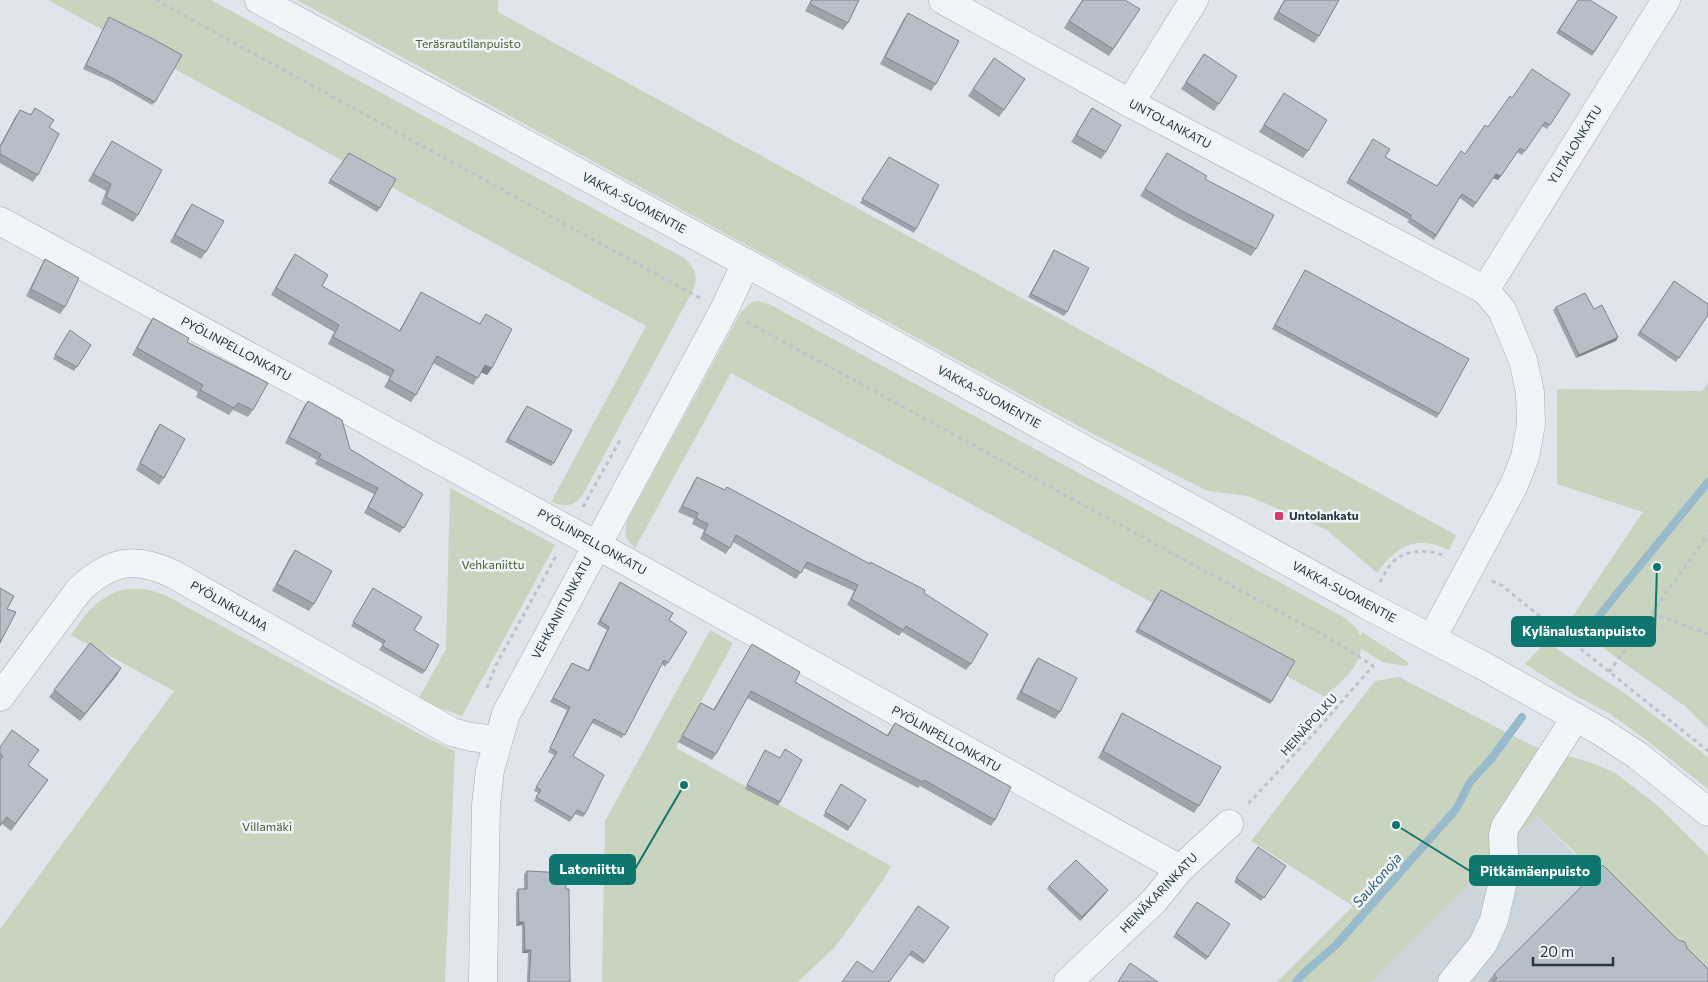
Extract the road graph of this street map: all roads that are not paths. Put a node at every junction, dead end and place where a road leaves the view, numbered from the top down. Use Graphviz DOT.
graph roads {
  1 [pos="259,0"];
  2 [pos="943,0"];
  3 [pos="1194,0"];
  4 [pos="1666,0"];
  5 [pos="1130,103"];
  6 [pos="3,230"];
  7 [pos="746,263"];
  8 [pos="1484,290"];
  9 [pos="596,544"];
  10 [pos="1432,638"];
  11 [pos="0,698"];
  12 [pos="1576,717"];
  13 [pos="497,740"];
  14 [pos="1708,812"];
  15 [pos="1229,824"];
  16 [pos="1180,869"];
  17 [pos="483,982"];
  18 [pos="1068,982"];
  19 [pos="1452,982"];
  1 -- 7 [label="street, VAKKA-SUOMENTIE"];
  2 -- 5 [label="street, UNTOLANKATU"];
  3 -- 5 [label="street"];
  4 -- 8 [label="street, YLITALONKATU"];
  5 -- 8 [label="street, UNTOLANKATU"];
  6 -- 9 [label="street, PYÖLINPELLONKATU"];
  7 -- 9 [label="street, VEHKANIITUNKATU"];
  7 -- 10 [label="street, VAKKA-SUOMENTIE"];
  8 -- 10 [label="street, UNTOLANKATU"];
  9 -- 13 [label="street, VEHKANIITUNKATU"];
  9 -- 16 [label="street, PYÖLINPELLONKATU"];
  10 -- 12 [label="street, VAKKA-SUOMENTIE"];
  11 -- 13 [label="street, PYÖLINKULMA"];
  12 -- 14 [label="street, VAKKA-SUOMENTIE"];
  12 -- 19 [label="street"];
  13 -- 17 [label="street, VEHKANIITUNKATU"];
  15 -- 16 [label="street, HEINÄKARINKATU"];
  16 -- 18 [label="street, HEINÄKARINKATU"];
}
